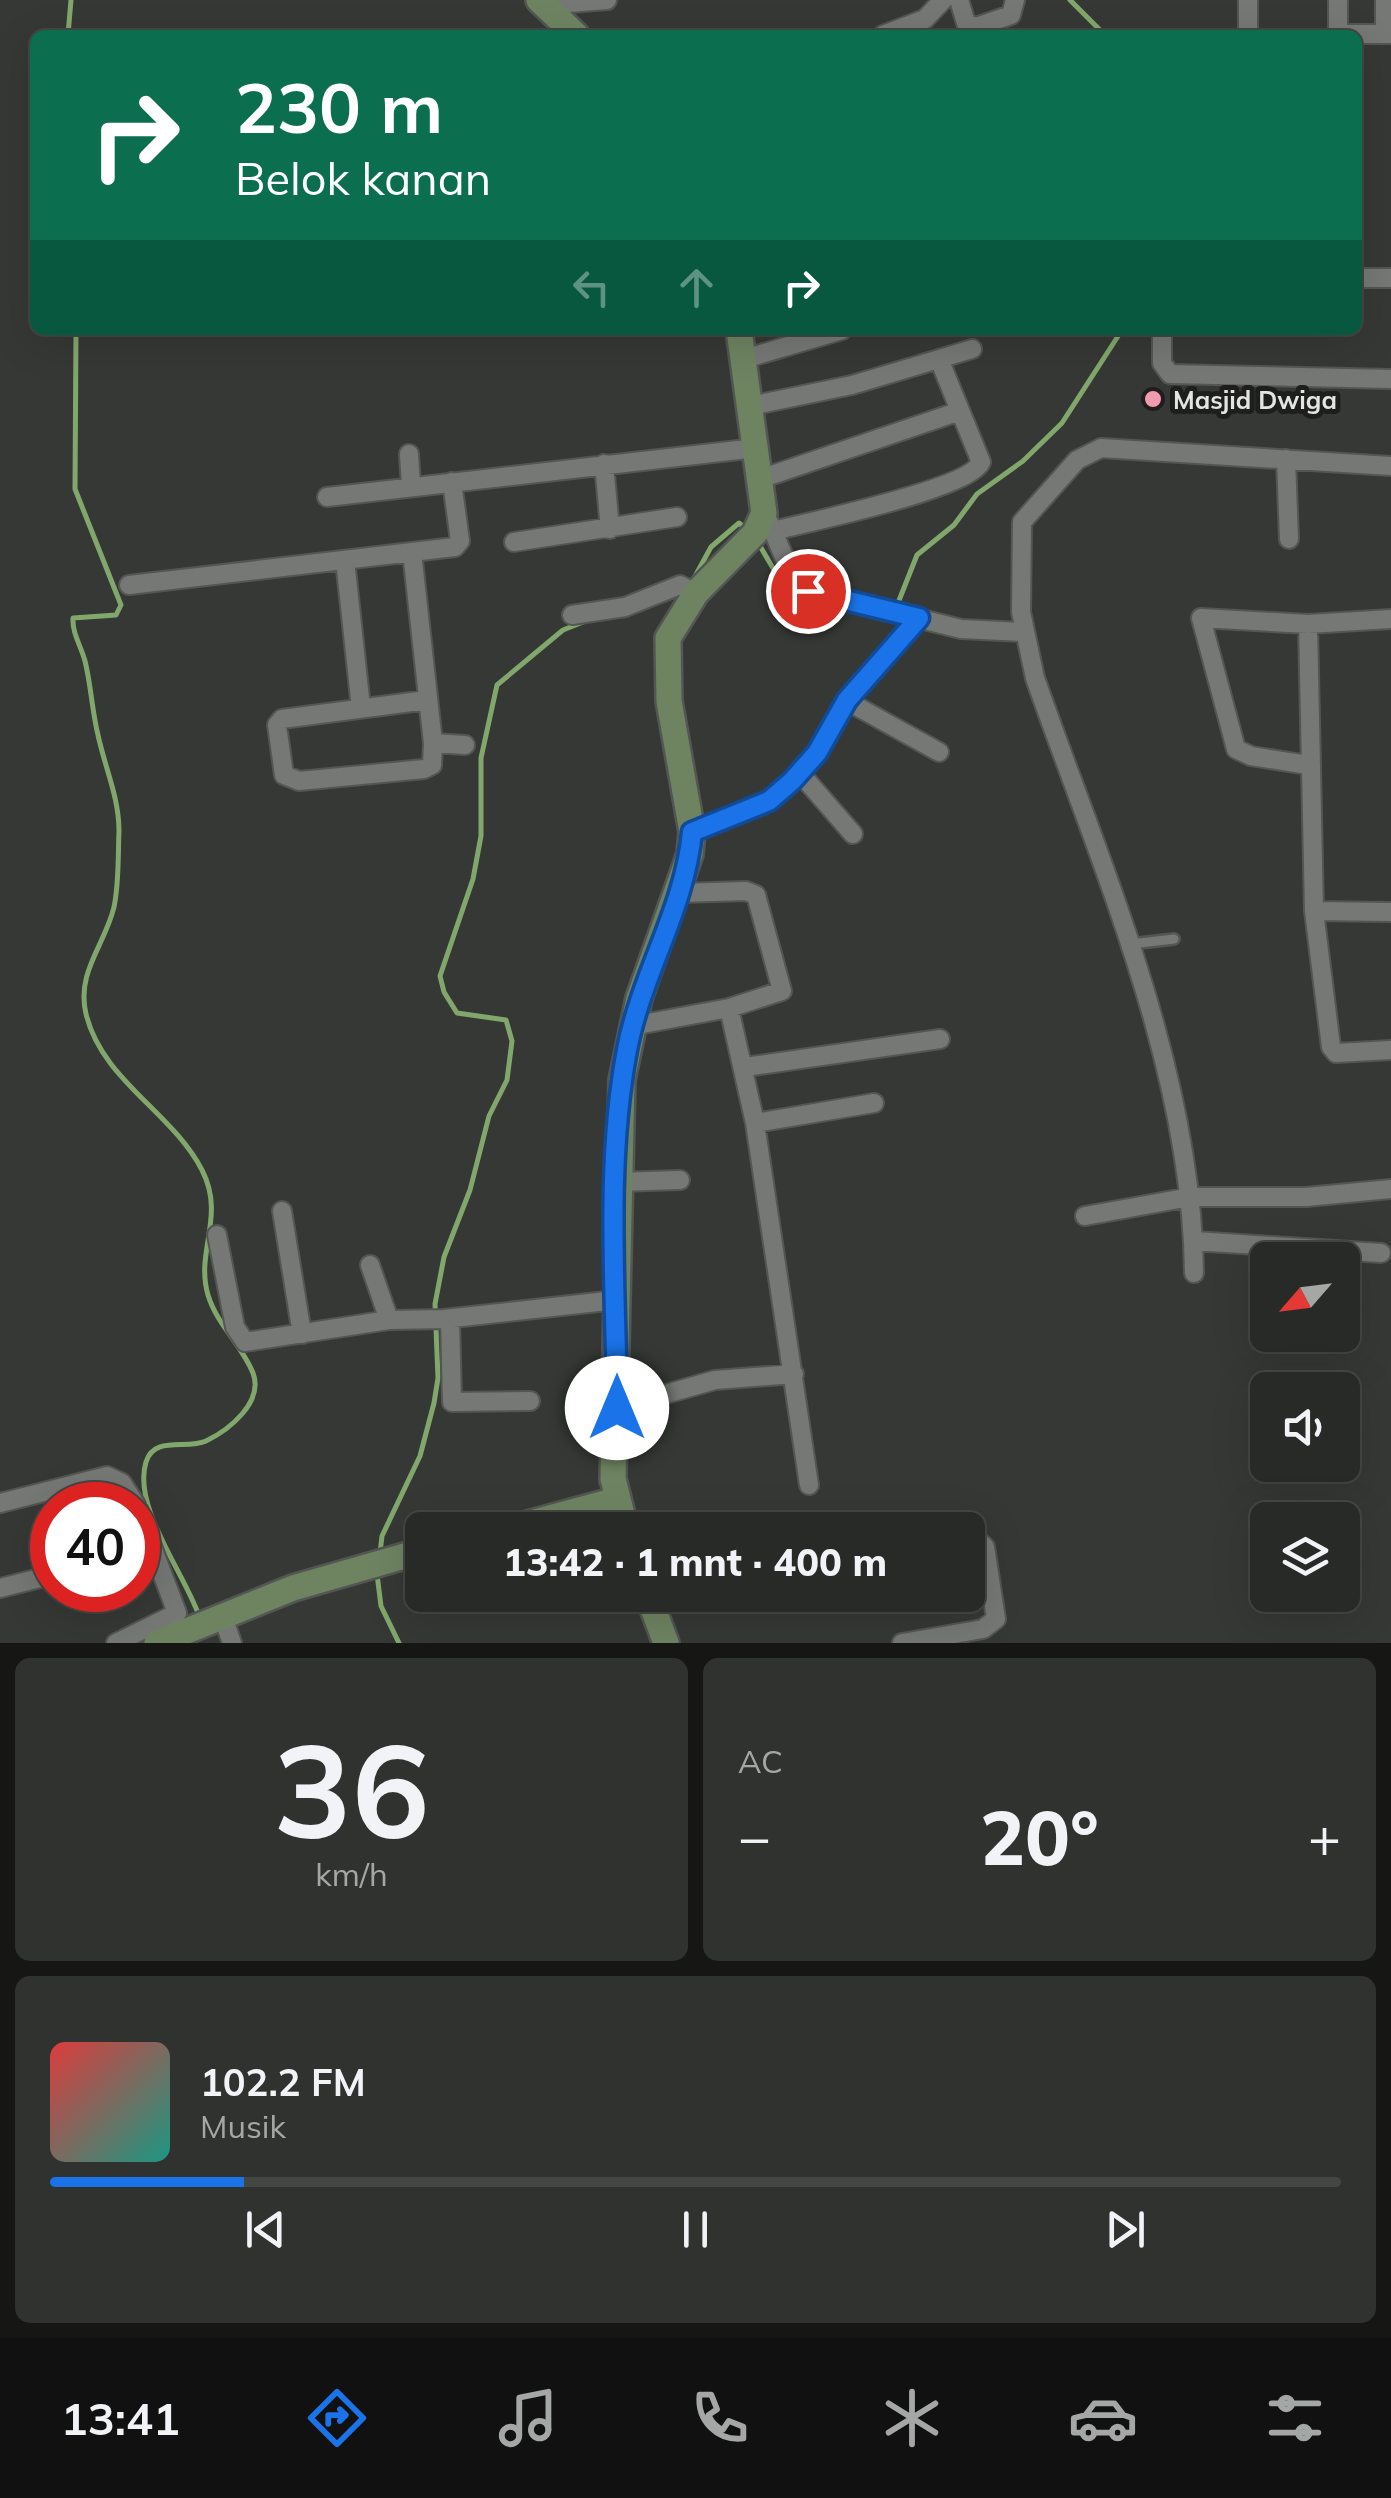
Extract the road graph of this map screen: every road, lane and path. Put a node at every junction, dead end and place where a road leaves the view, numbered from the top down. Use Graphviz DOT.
graph roads {
  1 [pos="607,0"];
  2 [pos="943,0"];
  3 [pos="959,0"];
  4 [pos="1016,0"];
  5 [pos="1248,0"];
  6 [pos="1338,0"];
  7 [pos="1385,0"];
  8 [pos="542,2"];
  9 [pos="571,30"];
  10 [pos="896,30"];
  11 [pos="1248,30"];
  12 [pos="1338,30"];
  13 [pos="1362,34"];
  14 [pos="1388,34"];
  15 [pos="1362,278"];
  16 [pos="1391,278"];
  17 [pos="741,335"];
  18 [pos="826,335"];
  19 [pos="1162,335"];
  20 [pos="972,349"];
  21 [pos="939,359"];
  22 [pos="744,360"];
  23 [pos="1391,379"];
  24 [pos="750,406"];
  25 [pos="960,411"];
  26 [pos="756,448"];
  27 [pos="409,454"];
  28 [pos="1286,459"];
  29 [pos="604,464"];
  30 [pos="1391,466"];
  31 [pos="760,479"];
  32 [pos="452,482"];
  33 [pos="411,486"];
  34 [pos="328,497"];
  35 [pos="677,517"];
  36 [pos="610,529"];
  37 [pos="759,531"];
  38 [pos="1289,539"];
  39 [pos="514,542"];
  40 [pos="412,552"];
  41 [pos="346,560"];
  42 [pos="129,585"];
  43 [pos="689,589"];
  44 [pos="902,614"];
  45 [pos="572,615"];
  46 [pos="1391,619"];
  47 [pos="1308,624"];
  48 [pos="1024,632"];
  49 [pos="427,700"];
  50 [pos="847,700"];
  51 [pos="362,708"];
  52 [pos="433,743"];
  53 [pos="465,745"];
  54 [pos="939,752"];
  55 [pos="1308,765"];
  56 [pos="800,774"];
  57 [pos="692,832"];
  58 [pos="853,834"];
  59 [pos="680,893"];
  60 [pos="1314,912"];
  61 [pos="1391,912"];
  62 [pos="1174,939"];
  63 [pos="1132,944"];
  64 [pos="730,1008"];
  65 [pos="632,1026"];
  66 [pos="940,1039"];
  67 [pos="1391,1050"];
  68 [pos="744,1067"];
  69 [pos="874,1103"];
  70 [pos="755,1122"];
  71 [pos="680,1180"];
  72 [pos="617,1182"];
  73 [pos="1391,1188"];
  74 [pos="1190,1197"];
  75 [pos="282,1211"];
  76 [pos="1085,1216"];
  77 [pos="217,1235"];
  78 [pos="1194,1240"];
  79 [pos="1381,1252"];
  80 [pos="370,1265"];
  81 [pos="1194,1273"];
  82 [pos="616,1300"];
  83 [pos="441,1319"];
  84 [pos="389,1320"];
  85 [pos="302,1334"];
  86 [pos="794,1374"];
  87 [pos="530,1401"];
  88 [pos="617,1408"];
  89 [pos="83,1482"];
  90 [pos="120,1482"];
  91 [pos="809,1485"];
  92 [pos="30,1495"];
  93 [pos="616,1500"];
  94 [pos="0,1503"];
  95 [pos="572,1512"];
  96 [pos="620,1512"];
  97 [pos="985,1547"];
  98 [pos="405,1556"];
  99 [pos="30,1580"];
  100 [pos="160,1580"];
  101 [pos="0,1588"];
  102 [pos="654,1612"];
  103 [pos="216,1616"];
  104 [pos="173,1631"];
  105 [pos="116,1643"];
  106 [pos="232,1643"];
  107 [pos="664,1643"];
  108 [pos="902,1643"];
  1 -- 8 [label="street"];
  2 -- 10 [label="street"];
  3 -- 4 [label="street"];
  5 -- 11 [label="street"];
  6 -- 12 [label="street"];
  7 -- 14 [label="street"];
  8 -- 9 [label="street"];
  13 -- 14 [label="street"];
  15 -- 16 [label="street"];
  17 -- 22 [label="street"];
  18 -- 22 [label="street"];
  19 -- 23 [label="street"];
  20 -- 21 [label="street"];
  21 -- 24 [label="street"];
  21 -- 25 [label="street"];
  22 -- 24 [label="street"];
  24 -- 26 [label="street"];
  25 -- 31 [label="street"];
  25 -- 37 [label="street"];
  26 -- 29 [label="street"];
  26 -- 31 [label="street"];
  27 -- 33 [label="street"];
  28 -- 30 [label="street"];
  28 -- 38 [label="street"];
  28 -- 48 [label="street"];
  29 -- 32 [label="street"];
  29 -- 36 [label="street"];
  31 -- 37 [label="street"];
  32 -- 33 [label="street"];
  32 -- 40 [label="street"];
  33 -- 34 [label="street"];
  35 -- 36 [label="street"];
  36 -- 39 [label="street"];
  37 -- 43 [label="street"];
  37 -- 44 [label="street"];
  40 -- 41 [label="street"];
  40 -- 49 [label="street"];
  41 -- 42 [label="street"];
  41 -- 51 [label="street"];
  43 -- 45 [label="street"];
  43 -- 57 [label="street"];
  44 -- 48 [label="street"];
  44 -- 50 [label="street"];
  46 -- 47 [label="street"];
  47 -- 55 [label="street"];
  47 -- 55 [label="street"];
  48 -- 63 [label="street"];
  49 -- 51 [label="street"];
  49 -- 52 [label="street"];
  50 -- 54 [label="street"];
  50 -- 56 [label="street"];
  51 -- 52 [label="street"];
  52 -- 53 [label="street"];
  55 -- 60 [label="street"];
  56 -- 57 [label="street"];
  56 -- 58 [label="street"];
  57 -- 59 [label="street"];
  59 -- 64 [label="street"];
  59 -- 65 [label="street"];
  60 -- 61 [label="street"];
  60 -- 67 [label="street"];
  62 -- 63 [label="lane"];
  63 -- 74 [label="street"];
  64 -- 65 [label="street"];
  64 -- 68 [label="street"];
  65 -- 72 [label="street"];
  66 -- 68 [label="street"];
  68 -- 70 [label="street"];
  69 -- 70 [label="street"];
  70 -- 86 [label="street"];
  71 -- 72 [label="street"];
  72 -- 82 [label="street"];
  73 -- 74 [label="street"];
  74 -- 76 [label="street"];
  74 -- 78 [label="street"];
  75 -- 85 [label="street"];
  77 -- 85 [label="street"];
  78 -- 79 [label="street"];
  78 -- 81 [label="street"];
  80 -- 84 [label="street"];
  82 -- 83 [label="street"];
  82 -- 88 [label="street"];
  83 -- 84 [label="street"];
  83 -- 87 [label="street"];
  84 -- 85 [label="street"];
  86 -- 88 [label="street"];
  86 -- 91 [label="street"];
  88 -- 93 [label="street"];
  89 -- 90 [label="street"];
  92 -- 94 [label="street"];
  93 -- 95 [label="street"];
  93 -- 96 [label="street"];
  97 -- 108 [label="street"];
  98 -- 103 [label="street"];
  99 -- 101 [label="street"];
  100 -- 104 [label="street"];
  102 -- 107 [label="street"];
  103 -- 104 [label="street"];
  103 -- 106 [label="street"];
  104 -- 105 [label="street"];
}
